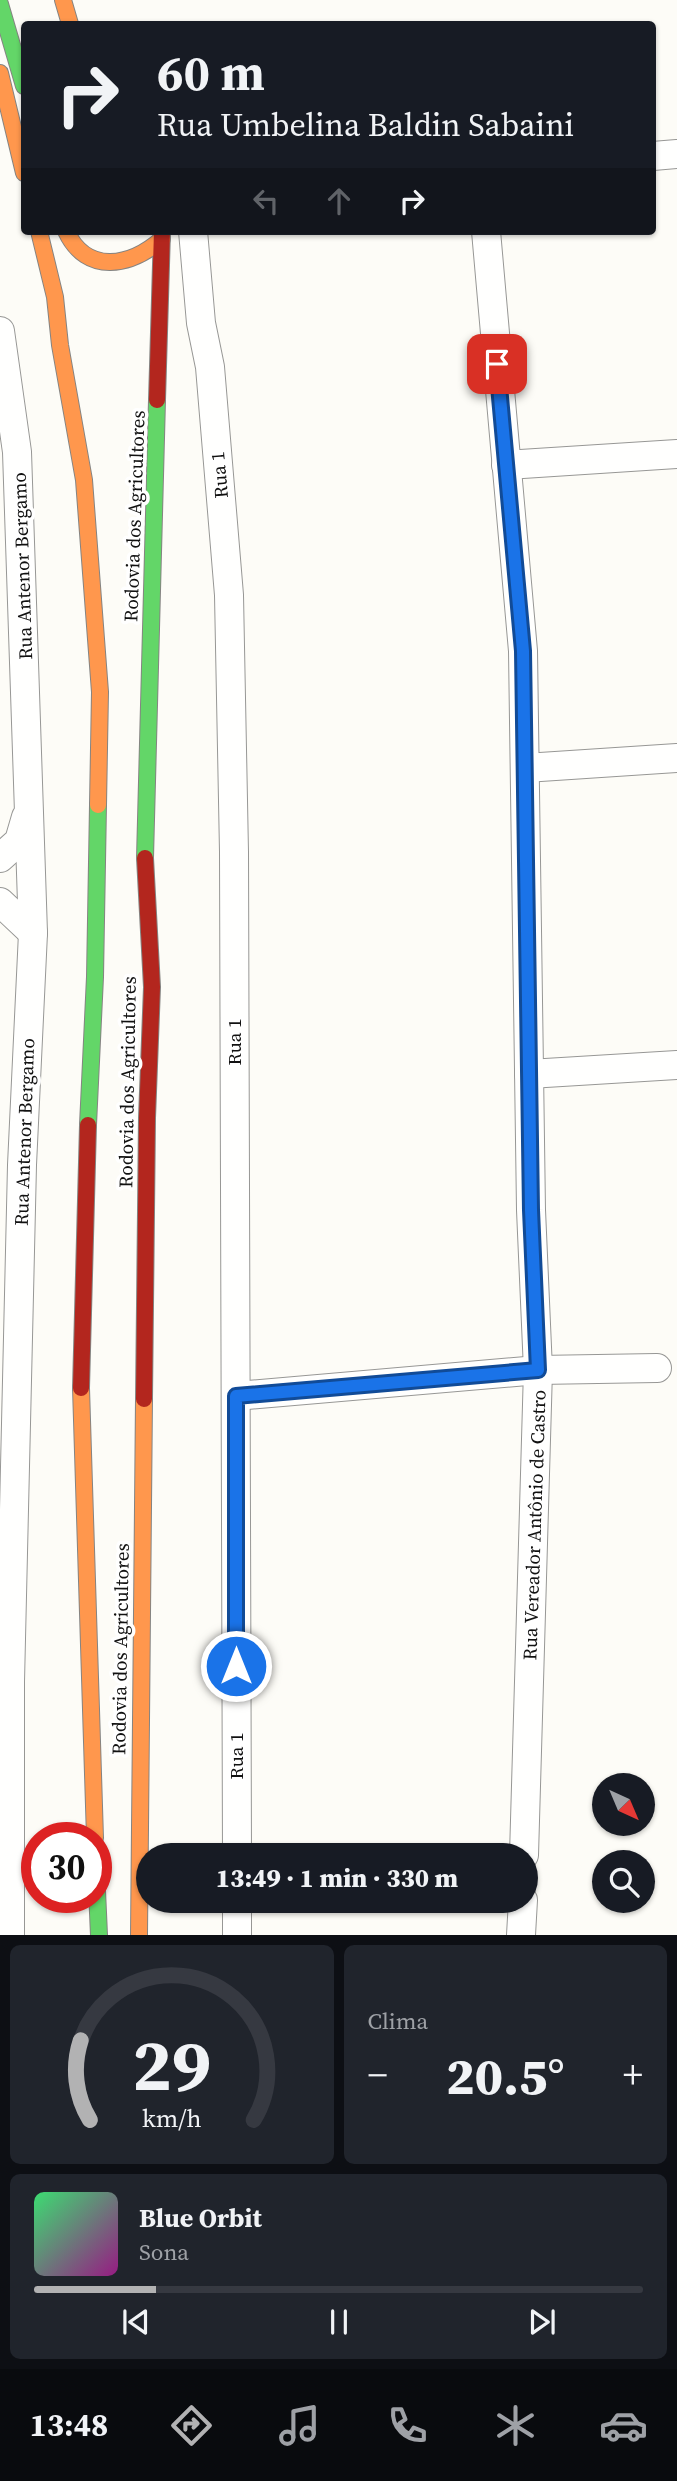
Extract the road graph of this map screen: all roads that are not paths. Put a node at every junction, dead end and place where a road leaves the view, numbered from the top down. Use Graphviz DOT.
graph roads {
  1 [pos="63,0"];
  2 [pos="0,4"];
  3 [pos="69,21"];
  4 [pos="0,73"];
  5 [pos="21,76"];
  6 [pos="677,154"];
  7 [pos="656,156"];
  8 [pos="21,160"];
  9 [pos="39,235"];
  10 [pos="67,235"];
  11 [pos="165,235"];
  12 [pos="166,235"];
  13 [pos="193,235"];
  14 [pos="486,235"];
  15 [pos="0,331"];
  16 [pos="677,453"];
  17 [pos="506,465"];
  18 [pos="677,758"];
  19 [pos="525,768"];
  20 [pos="31,801"];
  21 [pos="0,858"];
  22 [pos="0,902"];
  23 [pos="33,933"];
  24 [pos="677,1065"];
  25 [pos="529,1074"];
  26 [pos="657,1367"];
  27 [pos="538,1370"];
  28 [pos="236,1396"];
  29 [pos="95,1822"];
  30 [pos="237,1843"];
  31 [pos="524,1843"];
  32 [pos="98,1913"];
  33 [pos="237,1913"];
  34 [pos="523,1913"];
  35 [pos="10,1935"];
  36 [pos="99,1935"];
  37 [pos="139,1935"];
  38 [pos="237,1935"];
  39 [pos="522,1935"];
  1 -- 3 [label="main road"];
  2 -- 5 [label="main road"];
  4 -- 8 [label="main road"];
  6 -- 7 [label="street"];
  9 -- 29 [label="main road, Rodovia dos Agricultores"];
  10 -- 11 [label="main road"];
  12 -- 37 [label="main road, Rodovia dos Agricultores"];
  13 -- 28 [label="street, Rua 1"];
  14 -- 17 [label="street, Rua Vereador Antônio de Castro"];
  15 -- 20 [label="street, Rua Antenor Bergamo"];
  16 -- 17 [label="street"];
  17 -- 19 [label="street, Rua Vereador Antônio de Castro"];
  18 -- 19 [label="street"];
  19 -- 25 [label="street, Rua Vereador Antônio de Castro"];
  20 -- 21 [label="street"];
  20 -- 23 [label="street, Rua Antenor Bergamo"];
  22 -- 23 [label="street"];
  23 -- 35 [label="street, Rua Antenor Bergamo"];
  24 -- 25 [label="street"];
  25 -- 27 [label="street, Rua Vereador Antônio de Castro"];
  26 -- 27 [label="street"];
  27 -- 28 [label="street"];
  27 -- 31 [label="street, Rua Vereador Antônio de Castro"];
  28 -- 30 [label="street, Rua 1"];
  32 -- 36 [label="main road"];
  33 -- 38 [label="street"];
  34 -- 39 [label="street"];
}
